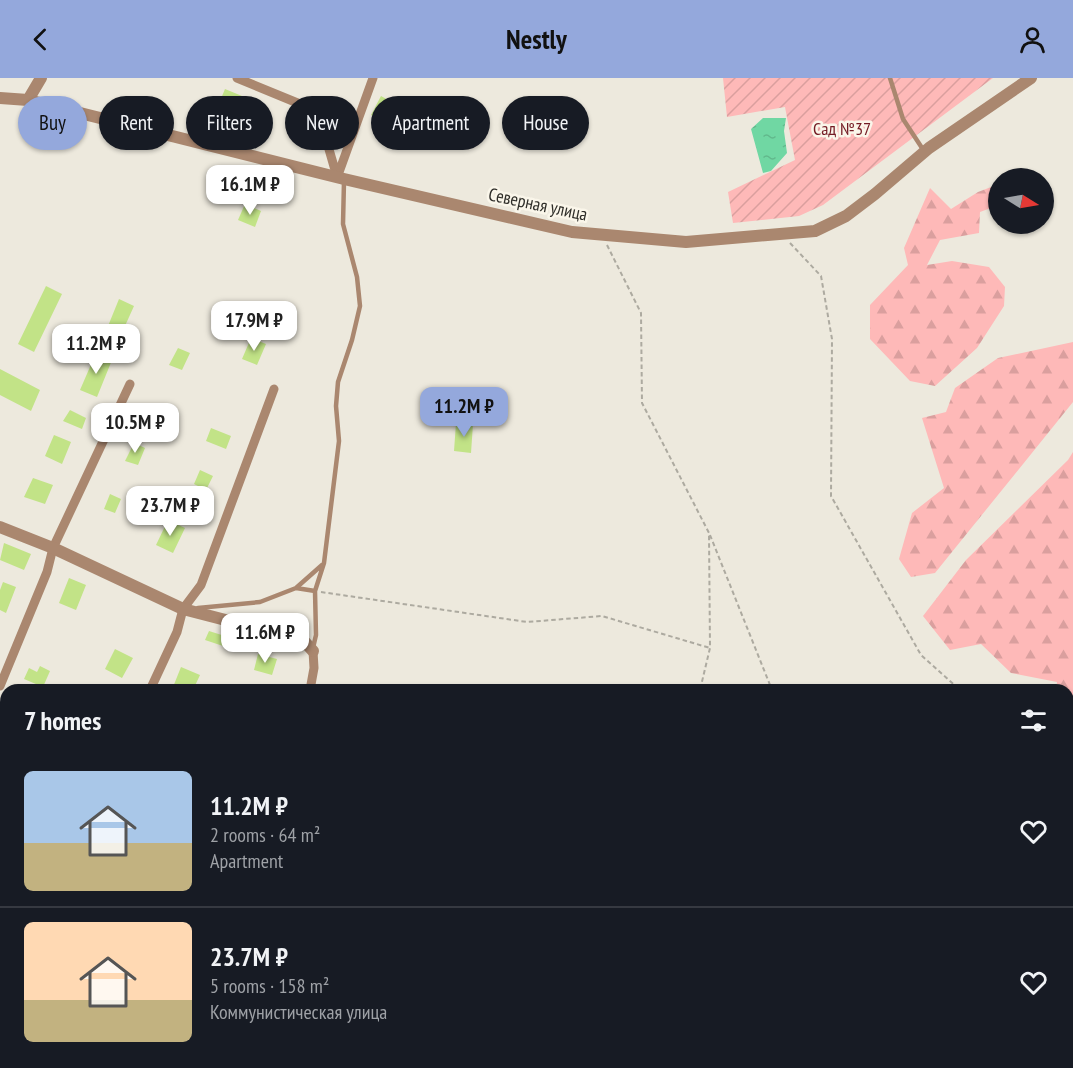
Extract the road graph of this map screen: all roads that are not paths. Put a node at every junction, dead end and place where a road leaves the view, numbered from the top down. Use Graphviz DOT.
graph roads {
  1 [pos="41,78"];
  2 [pos="237,78"];
  3 [pos="373,78"];
  4 [pos="890,78"];
  5 [pos="1031,78"];
  6 [pos="30,96"];
  7 [pos="0,98"];
  8 [pos="18,99"];
  9 [pos="87,115"];
  10 [pos="924,152"];
  11 [pos="340,178"];
  12 [pos="130,384"];
  13 [pos="274,389"];
  14 [pos="0,527"];
  15 [pos="53,548"];
  16 [pos="324,563"];
  17 [pos="296,588"];
  18 [pos="315,591"];
  19 [pos="183,609"];
  20 [pos="313,651"];
  21 [pos="1,684"];
  22 [pos="153,684"];
  23 [pos="311,684"];
  1 -- 6 [label="street"];
  2 -- 11 [label="street"];
  3 -- 11 [label="street"];
  4 -- 10 [label="lane"];
  5 -- 10 [label="street, Северная улица"];
  7 -- 8 [label="street, Северная улица"];
  9 -- 11 [label="street, Северная улица"];
  10 -- 11 [label="street, Северная улица"];
  11 -- 16 [label="lane"];
  12 -- 15 [label="street"];
  13 -- 19 [label="street"];
  14 -- 15 [label="street"];
  15 -- 19 [label="street"];
  15 -- 21 [label="street"];
  16 -- 17 [label="lane"];
  16 -- 18 [label="lane"];
  17 -- 18 [label="lane"];
  17 -- 19 [label="lane"];
  18 -- 20 [label="lane"];
  19 -- 20 [label="street"];
  19 -- 22 [label="street"];
  20 -- 23 [label="street"];
}
